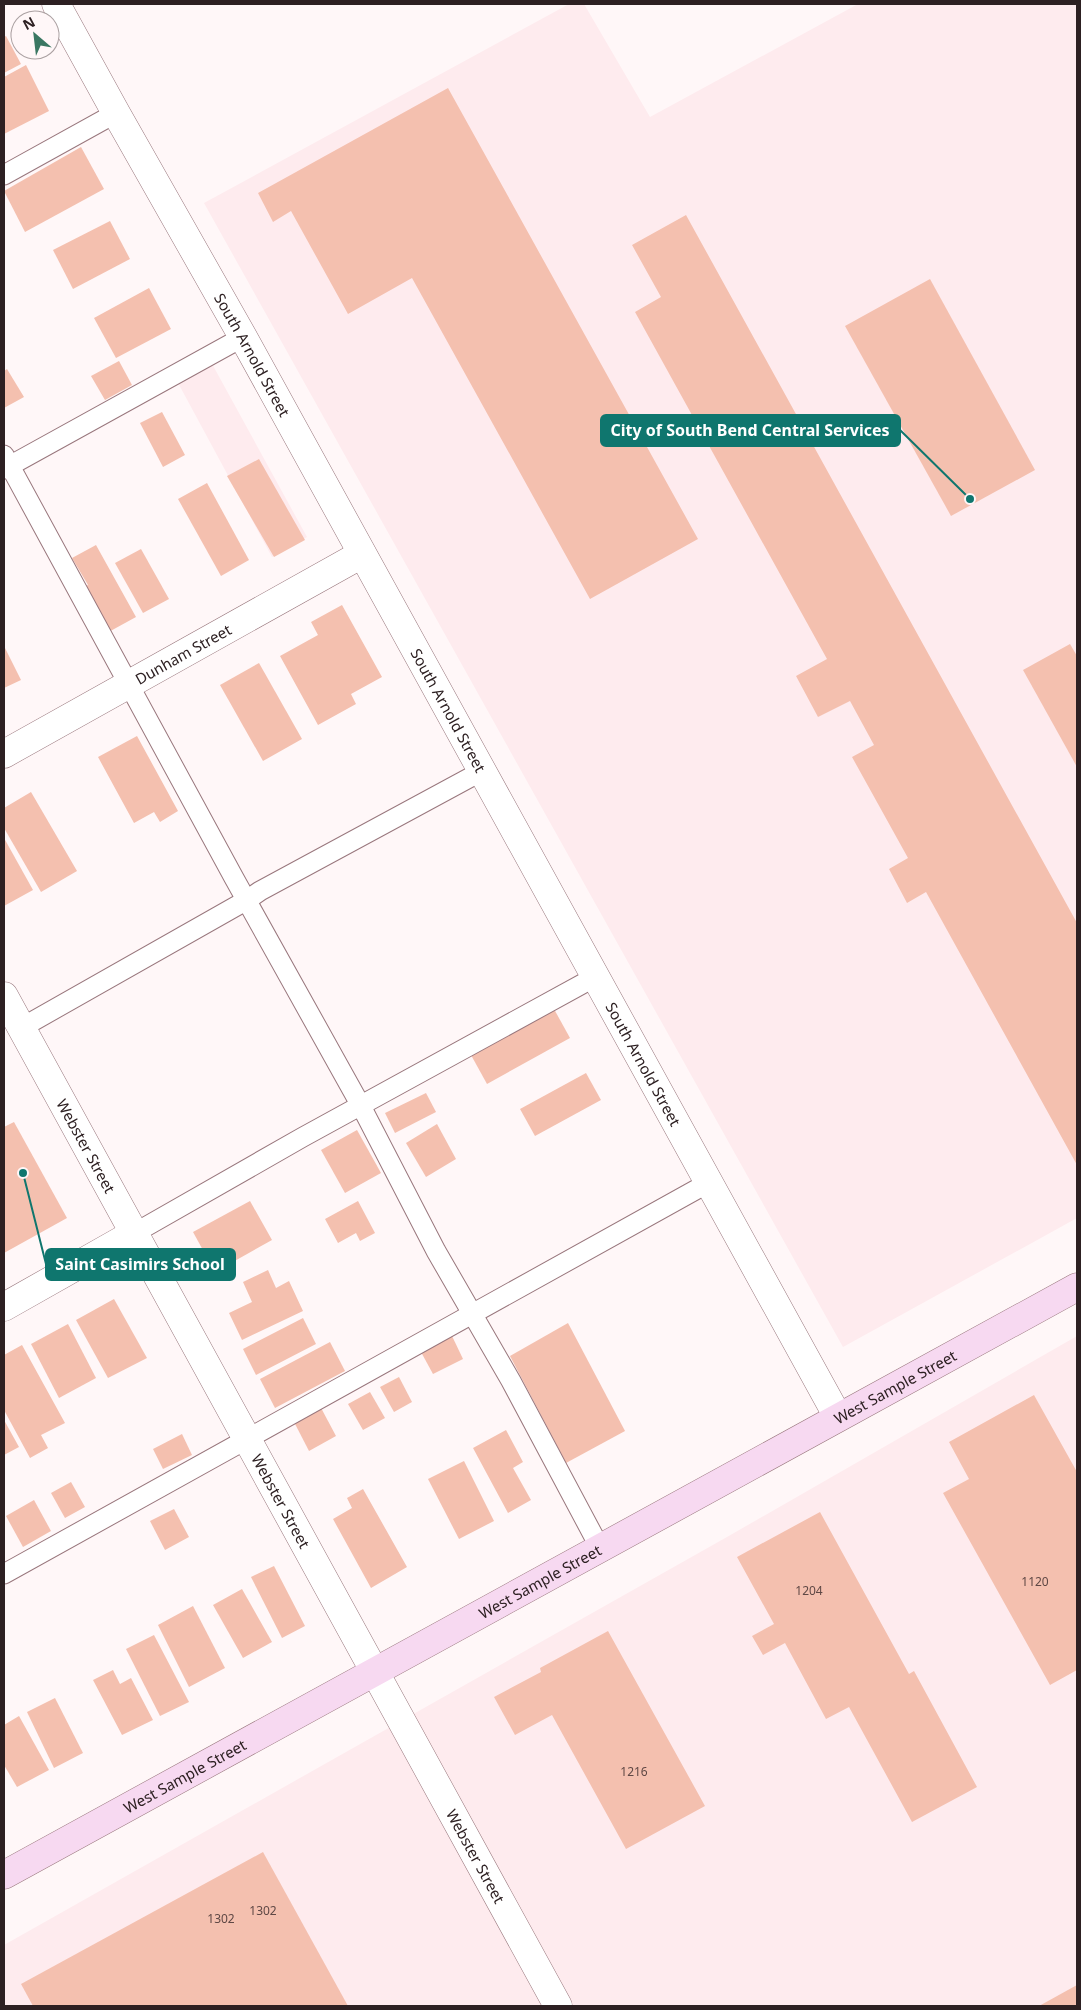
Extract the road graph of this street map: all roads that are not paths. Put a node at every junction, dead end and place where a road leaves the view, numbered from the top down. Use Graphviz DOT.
graph roads {
  1 [pos="56,4"];
  2 [pos="116,113"];
  3 [pos="4,175"];
  4 [pos="243,337"];
  5 [pos="6,463"];
  6 [pos="362,554"];
  7 [pos="128,684"];
  8 [pos="4,754"];
  9 [pos="482,771"];
  10 [pos="247,900"];
  11 [pos="595,977"];
  12 [pos="4,996"];
  13 [pos="21,1028"];
  14 [pos="361,1106"];
  15 [pos="708,1183"];
  16 [pos="133,1234"];
  17 [pos="1077,1287"];
  18 [pos="4,1307"];
  19 [pos="472,1315"];
  20 [pos="838,1417"];
  21 [pos="248,1440"];
  22 [pos="600,1548"];
  23 [pos="4,1574"];
  24 [pos="376,1671"];
  25 [pos="4,1875"];
  26 [pos="558,2006"];
  1 -- 2 [label="street, South Arnold Street"];
  2 -- 3 [label="lane"];
  2 -- 4 [label="street, South Arnold Street"];
  4 -- 5 [label="lane"];
  4 -- 6 [label="street, South Arnold Street"];
  5 -- 7 [label="lane"];
  6 -- 7 [label="street, Dunham Street"];
  6 -- 9 [label="street, South Arnold Street"];
  7 -- 8 [label="street, Dunham Street"];
  7 -- 10 [label="lane"];
  9 -- 10 [label="lane"];
  9 -- 11 [label="street, South Arnold Street"];
  10 -- 13 [label="lane"];
  10 -- 14 [label="lane"];
  11 -- 14 [label="lane"];
  11 -- 15 [label="street, South Arnold Street"];
  12 -- 13 [label="street, Webster Street"];
  13 -- 16 [label="street, Webster Street"];
  14 -- 16 [label="lane"];
  14 -- 19 [label="lane"];
  15 -- 19 [label="lane"];
  15 -- 20 [label="street, South Arnold Street"];
  16 -- 18 [label="street"];
  16 -- 21 [label="street, Webster Street"];
  17 -- 20 [label="main road, West Sample Street"];
  19 -- 21 [label="lane"];
  19 -- 22 [label="lane"];
  20 -- 22 [label="main road, West Sample Street"];
  21 -- 23 [label="lane"];
  21 -- 24 [label="street, Webster Street"];
  22 -- 24 [label="main road, West Sample Street"];
  24 -- 25 [label="main road, West Sample Street"];
  24 -- 26 [label="street, Webster Street"];
}
